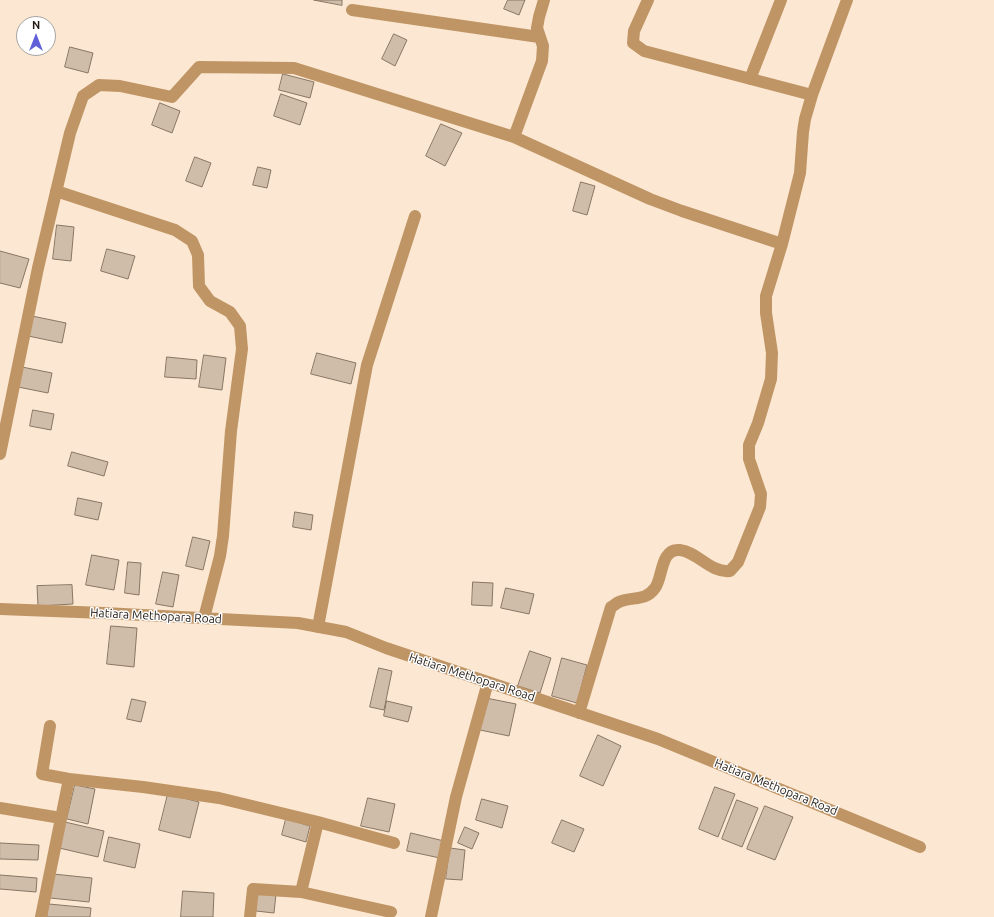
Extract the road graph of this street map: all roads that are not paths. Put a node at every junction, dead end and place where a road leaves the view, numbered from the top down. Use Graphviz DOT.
graph roads {
  1 [pos="544,0"];
  2 [pos="648,0"];
  3 [pos="781,0"];
  4 [pos="847,0"];
  5 [pos="352,10"];
  6 [pos="539,37"];
  7 [pos="750,79"];
  8 [pos="812,95"];
  9 [pos="514,137"];
  10 [pos="56,191"];
  11 [pos="415,216"];
  12 [pos="782,244"];
  13 [pos="0,454"];
  14 [pos="0,609"];
  15 [pos="204,618"];
  16 [pos="318,627"];
  17 [pos="488,682"];
  18 [pos="579,713"];
  19 [pos="50,726"];
  20 [pos="68,779"];
  21 [pos="0,808"];
  22 [pos="61,818"];
  23 [pos="318,822"];
  24 [pos="394,843"];
  25 [pos="920,847"];
  26 [pos="301,892"];
  27 [pos="391,912"];
  28 [pos="41,917"];
  29 [pos="250,917"];
  30 [pos="431,917"];
  1 -- 6 [label="street"];
  2 -- 7 [label="street"];
  3 -- 7 [label="street"];
  4 -- 8 [label="street"];
  5 -- 6 [label="street"];
  6 -- 9 [label="street"];
  7 -- 8 [label="street"];
  8 -- 12 [label="street"];
  9 -- 10 [label="street"];
  9 -- 12 [label="street"];
  10 -- 13 [label="street"];
  10 -- 15 [label="street"];
  11 -- 16 [label="street"];
  12 -- 18 [label="street"];
  14 -- 15 [label="street, Hatiara Methopara Road"];
  15 -- 16 [label="street, Hatiara Methopara Road"];
  16 -- 17 [label="street, Hatiara Methopara Road"];
  17 -- 18 [label="street, Hatiara Methopara Road"];
  17 -- 30 [label="street"];
  18 -- 25 [label="street, Hatiara Methopara Road"];
  19 -- 20 [label="street"];
  20 -- 22 [label="street"];
  20 -- 23 [label="street"];
  21 -- 22 [label="street"];
  22 -- 28 [label="street"];
  23 -- 24 [label="street"];
  23 -- 26 [label="street"];
  26 -- 27 [label="street"];
  26 -- 29 [label="street"];
}
